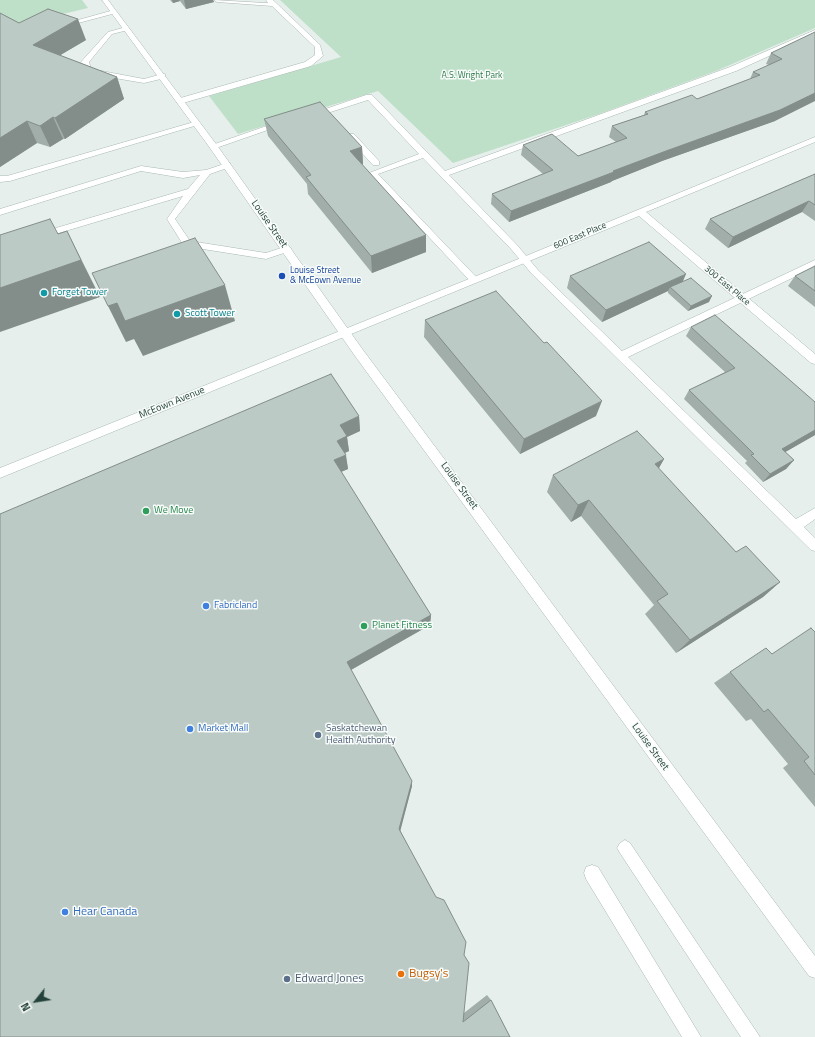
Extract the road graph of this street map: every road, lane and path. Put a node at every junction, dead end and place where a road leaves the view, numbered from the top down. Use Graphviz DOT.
graph roads {
  1 [pos="105,0"];
  2 [pos="217,0"];
  3 [pos="271,2"];
  4 [pos="114,12"];
  5 [pos="53,27"];
  6 [pos="126,29"];
  7 [pos="815,32"];
  8 [pos="162,76"];
  9 [pos="180,101"];
  10 [pos="305,117"];
  11 [pos="291,121"];
  12 [pos="197,124"];
  13 [pos="347,131"];
  14 [pos="815,139"];
  15 [pos="213,146"];
  16 [pos="424,155"];
  17 [pos="376,163"];
  18 [pos="227,165"];
  19 [pos="207,172"];
  20 [pos="444,174"];
  21 [pos="0,179"];
  22 [pos="191,191"];
  23 [pos="639,211"];
  24 [pos="0,212"];
  25 [pos="31,239"];
  26 [pos="287,249"];
  27 [pos="524,260"];
  28 [pos="815,263"];
  29 [pos="474,280"];
  30 [pos="741,298"];
  31 [pos="345,333"];
  32 [pos="620,356"];
  33 [pos="815,360"];
  34 [pos="0,473"];
  35 [pos="815,513"];
  36 [pos="795,526"];
  37 [pos="815,546"];
  38 [pos="625,848"];
  39 [pos="592,873"];
  40 [pos="815,970"];
  41 [pos="692,1037"];
  42 [pos="751,1037"];
  1 -- 4 [label="street, Louise Street"];
  2 -- 3 [label="street"];
  3 -- 9 [label="street"];
  4 -- 5 [label="street"];
  4 -- 6 [label="street, Louise Street"];
  6 -- 8 [label="street, Louise Street"];
  6 -- 8 [label="street"];
  7 -- 20 [label="street"];
  8 -- 9 [label="street, Louise Street"];
  9 -- 12 [label="street, Louise Street"];
  10 -- 16 [label="street"];
  11 -- 15 [label="street"];
  12 -- 15 [label="street, Louise Street"];
  12 -- 21 [label="street"];
  13 -- 17 [label="street"];
  14 -- 23 [label="street, 600 East Place"];
  15 -- 18 [label="street, Louise Street"];
  16 -- 20 [label="street"];
  16 -- 29 [label="street"];
  18 -- 19 [label="street"];
  18 -- 26 [label="street, Louise Street"];
  19 -- 22 [label="street"];
  19 -- 24 [label="street"];
  20 -- 27 [label="street"];
  22 -- 25 [label="street"];
  22 -- 26 [label="street"];
  23 -- 27 [label="street, 600 East Place"];
  23 -- 30 [label="street, 300 East Place"];
  26 -- 31 [label="street, Louise Street"];
  27 -- 29 [label="street, 600 East Place"];
  27 -- 32 [label="street"];
  28 -- 30 [label="street"];
  29 -- 31 [label="street, 600 East Place"];
  30 -- 32 [label="street"];
  30 -- 33 [label="street, 300 East Place"];
  31 -- 34 [label="street, McEown Avenue"];
  31 -- 40 [label="street, Louise Street"];
  32 -- 36 [label="street"];
  35 -- 36 [label="street"];
  36 -- 37 [label="street"];
  38 -- 42 [label="street"];
  39 -- 41 [label="street"];
}
